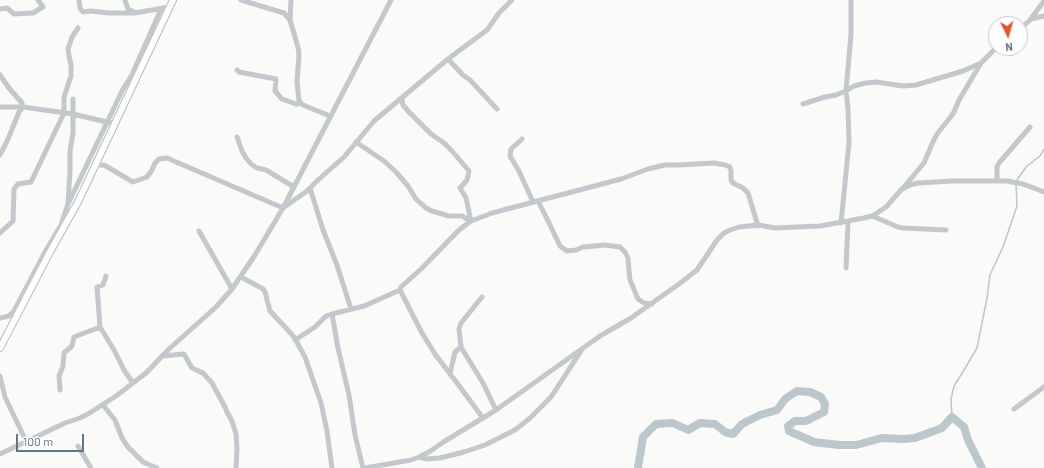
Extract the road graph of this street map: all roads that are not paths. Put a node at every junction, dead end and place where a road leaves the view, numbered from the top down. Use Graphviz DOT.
graph roads {
  1 [pos="38,0"];
  2 [pos="79,0"];
  3 [pos="125,0"];
  4 [pos="173,0"];
  5 [pos="241,0"];
  6 [pos="290,0"];
  7 [pos="391,0"];
  8 [pos="512,0"];
  9 [pos="851,0"];
  10 [pos="1044,1"];
  11 [pos="170,7"];
  12 [pos="0,9"];
  13 [pos="161,9"];
  14 [pos="134,13"];
  15 [pos="1044,16"];
  16 [pos="290,20"];
  17 [pos="1030,20"];
  18 [pos="78,28"];
  19 [pos="989,56"];
  20 [pos="448,59"];
  21 [pos="982,63"];
  22 [pos="237,70"];
  23 [pos="0,75"];
  24 [pos="846,91"];
  25 [pos="73,99"];
  26 [pos="402,99"];
  27 [pos="301,103"];
  28 [pos="804,104"];
  29 [pos="0,107"];
  30 [pos="24,107"];
  31 [pos="497,109"];
  32 [pos="64,113"];
  33 [pos="73,114"];
  34 [pos="330,116"];
  35 [pos="108,122"];
  36 [pos="115,124"];
  37 [pos="1030,127"];
  38 [pos="237,137"];
  39 [pos="522,139"];
  40 [pos="356,142"];
  41 [pos="0,155"];
  42 [pos="96,163"];
  43 [pos="997,180"];
  44 [pos="294,187"];
  45 [pos="310,188"];
  46 [pos="902,189"];
  47 [pos="1044,192"];
  48 [pos="536,202"];
  49 [pos="68,204"];
  50 [pos="283,208"];
  51 [pos="872,216"];
  52 [pos="471,221"];
  53 [pos="848,222"];
  54 [pos="841,223"];
  55 [pos="758,226"];
  56 [pos="946,230"];
  57 [pos="199,231"];
  58 [pos="0,233"];
  59 [pos="846,268"];
  60 [pos="106,276"];
  61 [pos="241,277"];
  62 [pos="232,289"];
  63 [pos="400,290"];
  64 [pos="482,297"];
  65 [pos="652,304"];
  66 [pos="351,309"];
  67 [pos="332,314"];
  68 [pos="0,318"];
  69 [pos="100,327"];
  70 [pos="295,340"];
  71 [pos="461,347"];
  72 [pos="0,348"];
  73 [pos="582,348"];
  74 [pos="162,356"];
  75 [pos="450,374"];
  76 [pos="0,376"];
  77 [pos="133,383"];
  78 [pos="1044,387"];
  79 [pos="60,390"];
  80 [pos="103,405"];
  81 [pos="1014,409"];
  82 [pos="496,410"];
  83 [pos="483,418"];
  84 [pos="26,441"];
  85 [pos="78,446"];
  86 [pos="0,454"];
  87 [pos="419,456"];
  88 [pos="91,468"];
  89 [pos="157,468"];
  90 [pos="236,468"];
  91 [pos="332,468"];
  92 [pos="364,468"];
  1 -- 12 [label="street"];
  2 -- 14 [label="street"];
  3 -- 14 [label="street"];
  4 -- 11 [label="main road"];
  5 -- 16 [label="street"];
  6 -- 16 [label="street"];
  7 -- 34 [label="street"];
  8 -- 20 [label="street"];
  9 -- 24 [label="street"];
  10 -- 17 [label="street"];
  11 -- 13 [label="street"];
  11 -- 36 [label="main road"];
  13 -- 14 [label="street"];
  13 -- 35 [label="street"];
  15 -- 17 [label="street"];
  16 -- 27 [label="street"];
  18 -- 32 [label="street"];
  19 -- 21 [label="street"];
  20 -- 26 [label="street"];
  20 -- 31 [label="street"];
  21 -- 24 [label="street"];
  21 -- 46 [label="street"];
  22 -- 27 [label="street"];
  23 -- 30 [label="street"];
  24 -- 28 [label="street"];
  24 -- 54 [label="street"];
  25 -- 33 [label="street"];
  26 -- 40 [label="street"];
  26 -- 52 [label="street"];
  27 -- 34 [label="street"];
  29 -- 30 [label="street"];
  30 -- 32 [label="street"];
  30 -- 41 [label="street"];
  32 -- 33 [label="street"];
  32 -- 58 [label="street"];
  33 -- 35 [label="street"];
  33 -- 49 [label="street"];
  34 -- 44 [label="street"];
  35 -- 36 [label="street"];
  35 -- 49 [label="street"];
  36 -- 42 [label="main road"];
  37 -- 43 [label="street"];
  38 -- 44 [label="street"];
  39 -- 48 [label="street"];
  40 -- 45 [label="street"];
  40 -- 52 [label="street"];
  42 -- 50 [label="street"];
  42 -- 72 [label="main road"];
  43 -- 46 [label="street"];
  43 -- 47 [label="street"];
  44 -- 50 [label="street"];
  45 -- 50 [label="street"];
  45 -- 66 [label="street"];
  46 -- 51 [label="street"];
  48 -- 52 [label="street"];
  48 -- 55 [label="street"];
  48 -- 65 [label="street"];
  49 -- 68 [label="street"];
  50 -- 61 [label="street"];
  51 -- 53 [label="street"];
  51 -- 56 [label="street"];
  52 -- 63 [label="street"];
  53 -- 54 [label="street"];
  53 -- 59 [label="street"];
  54 -- 55 [label="street"];
  55 -- 65 [label="street"];
  57 -- 62 [label="street"];
  60 -- 69 [label="street"];
  61 -- 62 [label="street"];
  61 -- 70 [label="street"];
  62 -- 74 [label="street"];
  63 -- 66 [label="street"];
  63 -- 75 [label="street"];
  64 -- 71 [label="street"];
  65 -- 73 [label="street"];
  66 -- 67 [label="street"];
  67 -- 70 [label="street"];
  67 -- 92 [label="street"];
  69 -- 77 [label="street"];
  69 -- 79 [label="street"];
  70 -- 91 [label="street"];
  71 -- 75 [label="street"];
  71 -- 82 [label="street"];
  73 -- 82 [label="street"];
  73 -- 87 [label="street"];
  74 -- 77 [label="street"];
  74 -- 90 [label="street"];
  75 -- 83 [label="street"];
  76 -- 84 [label="street"];
  77 -- 80 [label="street"];
  78 -- 81 [label="street"];
  80 -- 84 [label="street"];
  80 -- 89 [label="street"];
  82 -- 83 [label="street"];
  83 -- 87 [label="street"];
  84 -- 86 [label="street"];
  85 -- 88 [label="street"];
  87 -- 92 [label="street"];
}
